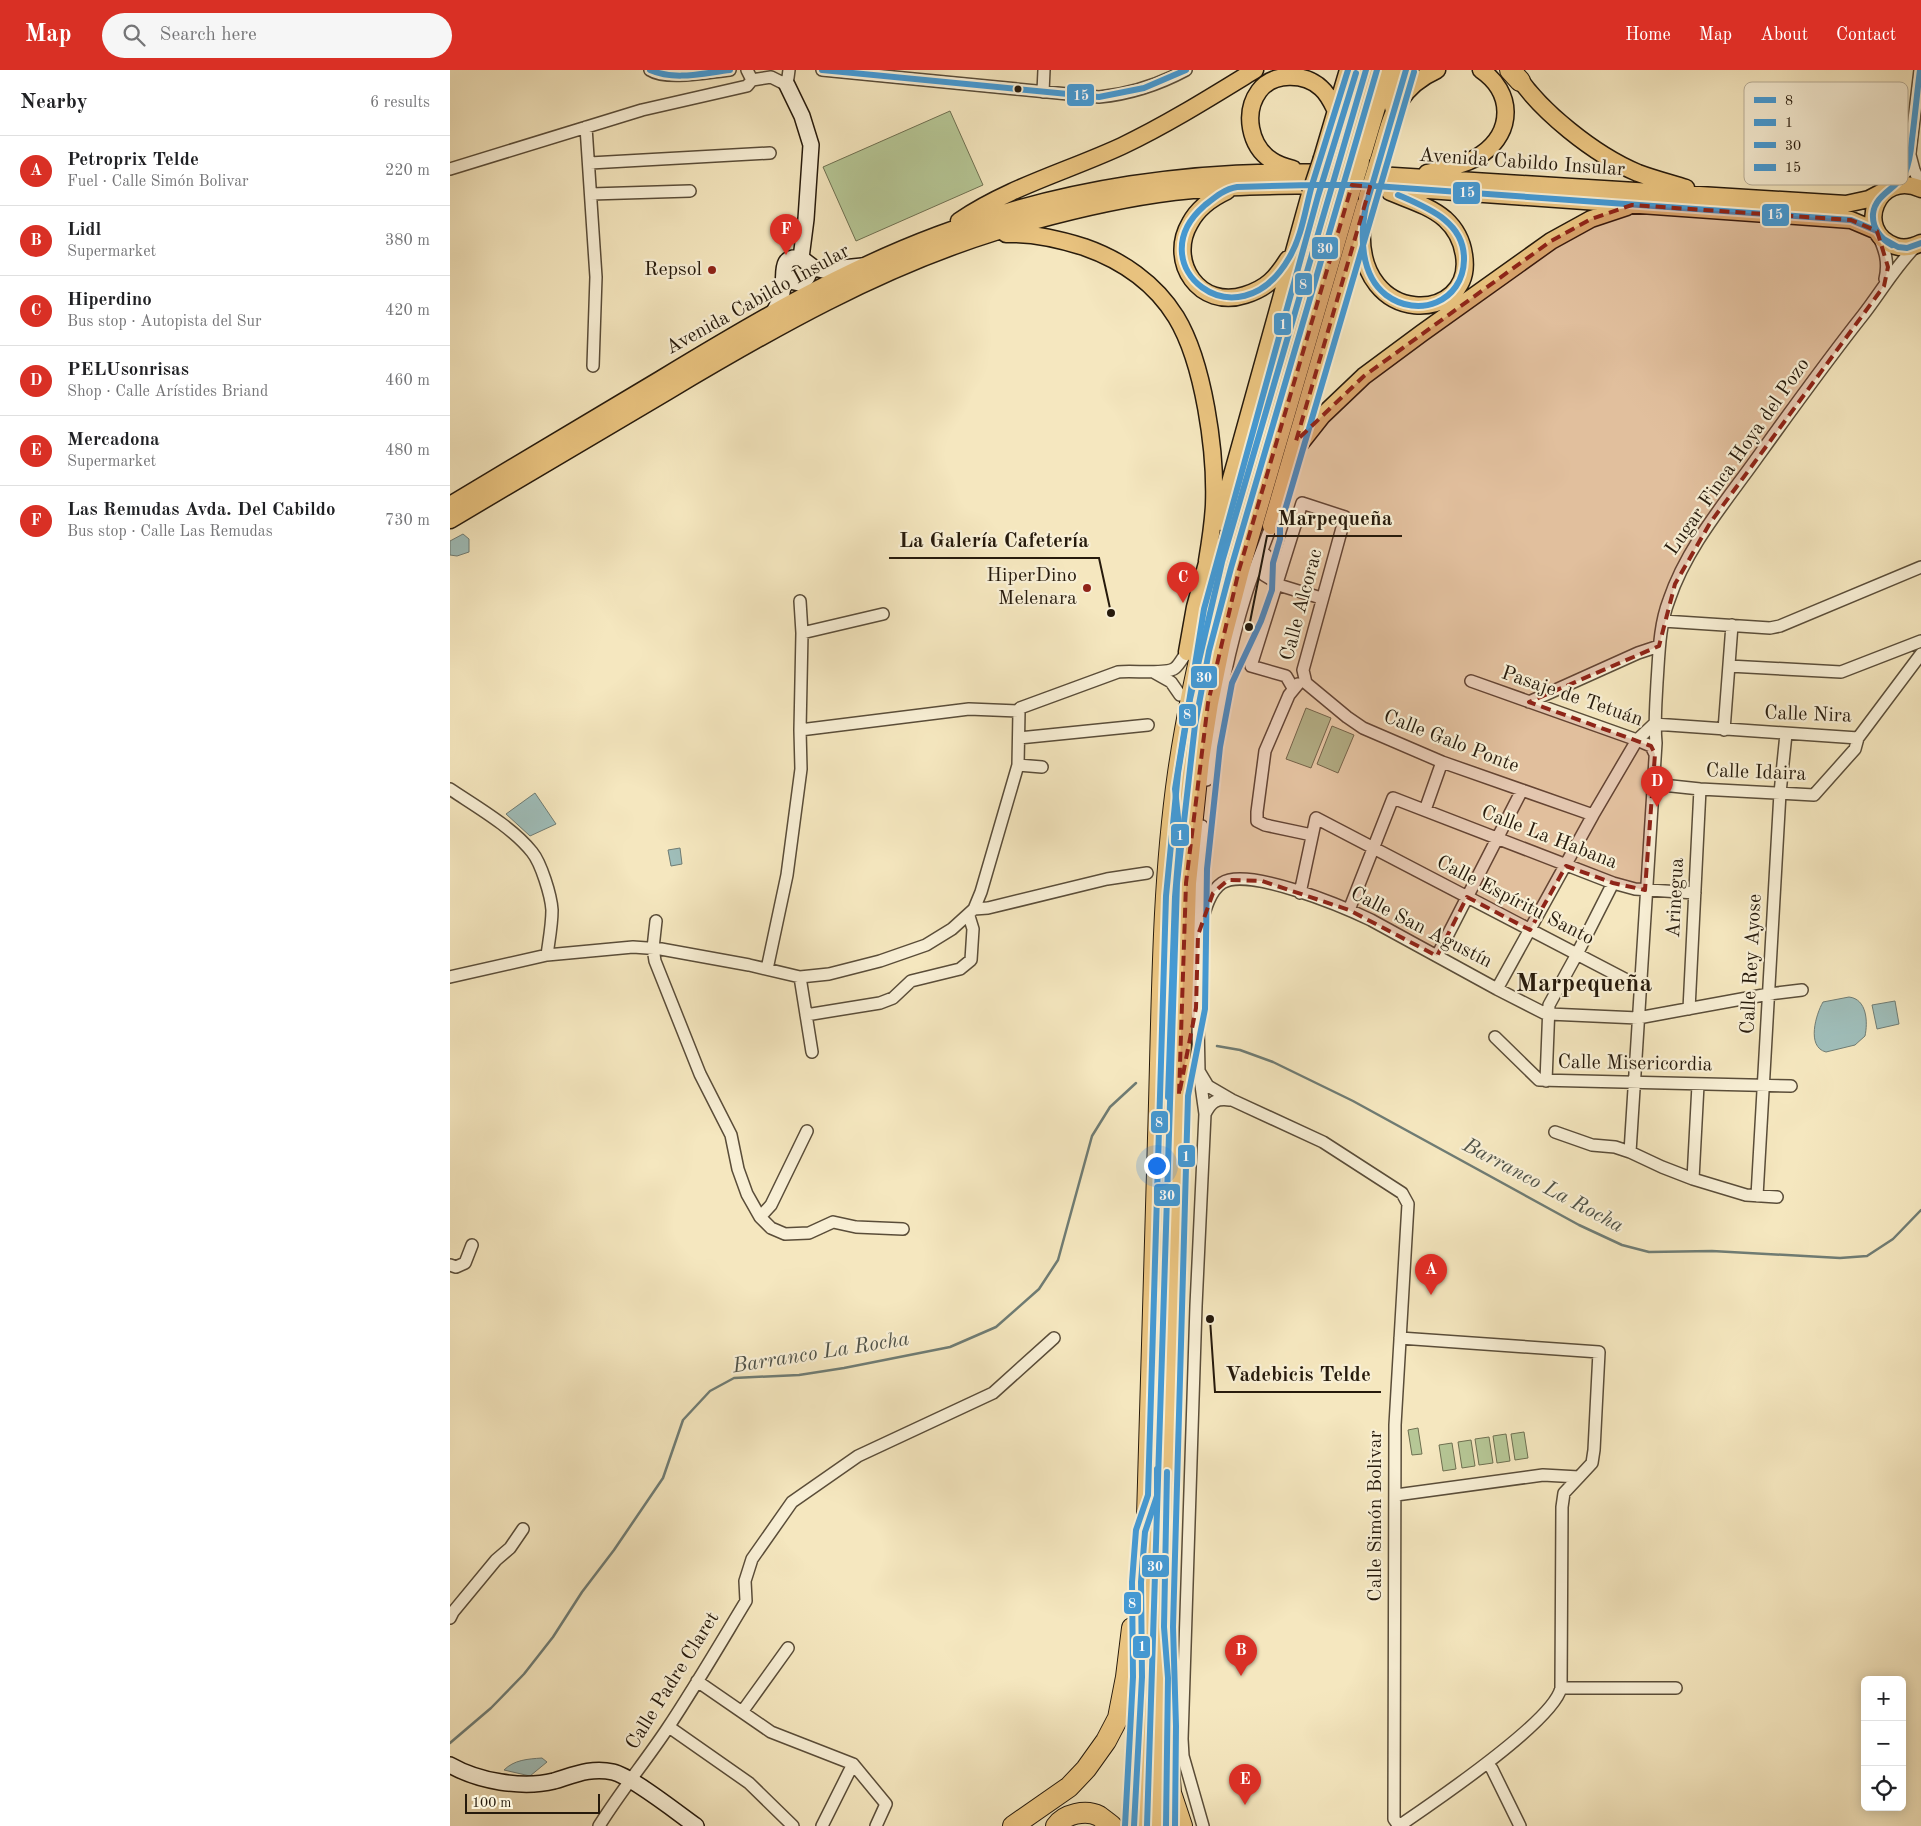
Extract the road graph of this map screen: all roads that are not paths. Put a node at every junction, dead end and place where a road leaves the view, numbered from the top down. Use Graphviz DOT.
graph roads {
  1 [pos="650,70"];
  2 [pos="730,70"];
  3 [pos="789,70"];
  4 [pos="822,70"];
  5 [pos="1044,70"];
  6 [pos="1186,70"];
  7 [pos="1255,70"];
  8 [pos="1348,70"];
  9 [pos="1366,70"];
  10 [pos="1386,70"];
  11 [pos="1406,70"];
  12 [pos="1437,70"];
  13 [pos="1481,70"];
  14 [pos="1920,70"];
  15 [pos="771,74"];
  16 [pos="907,74"];
  17 [pos="1514,74"];
  18 [pos="749,75"];
  19 [pos="787,85"];
  20 [pos="1044,92"];
  21 [pos="1395,107"];
  22 [pos="1336,111"];
  23 [pos="586,127"];
  24 [pos="770,152"];
  25 [pos="1910,153"];
  26 [pos="1340,159"];
  27 [pos="1908,161"];
  28 [pos="590,164"];
  29 [pos="450,169"];
  30 [pos="1302,172"];
  31 [pos="1412,176"];
  32 [pos="1895,185"];
  33 [pos="1921,185"];
  34 [pos="1233,188"];
  35 [pos="1892,188"];
  36 [pos="1921,189"];
  37 [pos="690,191"];
  38 [pos="591,194"];
  39 [pos="1347,196"];
  40 [pos="1717,197"];
  41 [pos="1632,205"];
  42 [pos="1876,231"];
  43 [pos="939,234"];
  44 [pos="962,243"];
  45 [pos="1918,244"];
  46 [pos="1294,248"];
  47 [pos="805,261"];
  48 [pos="864,266"];
  49 [pos="784,274"];
  50 [pos="1884,286"];
  51 [pos="775,310"];
  52 [pos="593,366"];
  53 [pos="1292,454"];
  54 [pos="450,505"];
  55 [pos="450,520"];
  56 [pos="1271,526"];
  57 [pos="1207,561"];
  58 [pos="1921,567"];
  59 [pos="1276,584"];
  60 [pos="1321,598"];
  61 [pos="800,601"];
  62 [pos="883,614"];
  63 [pos="1663,621"];
  64 [pos="1732,625"];
  65 [pos="802,633"];
  66 [pos="1921,641"];
  67 [pos="1660,646"];
  68 [pos="1187,652"];
  69 [pos="1921,654"];
  70 [pos="1729,666"];
  71 [pos="1302,670"];
  72 [pos="1148,671"];
  73 [pos="1286,676"];
  74 [pos="1471,682"];
  75 [pos="1306,683"];
  76 [pos="1293,688"];
  77 [pos="1180,695"];
  78 [pos="1529,702"];
  79 [pos="1019,711"];
  80 [pos="1654,724"];
  81 [pos="1148,725"];
  82 [pos="800,730"];
  83 [pos="1724,730"];
  84 [pos="1786,734"];
  85 [pos="1019,738"];
  86 [pos="1858,738"];
  87 [pos="1637,740"];
  88 [pos="1655,754"];
  89 [pos="1442,762"];
  90 [pos="1018,765"];
  91 [pos="1042,766"];
  92 [pos="1653,784"];
  93 [pos="450,789"];
  94 [pos="1700,789"];
  95 [pos="1522,790"];
  96 [pos="1780,794"];
  97 [pos="1425,810"];
  98 [pos="1593,815"];
  99 [pos="1312,835"];
  100 [pos="1170,836"];
  101 [pos="1497,839"];
  102 [pos="1372,848"];
  103 [pos="1566,866"];
  104 [pos="1147,873"];
  105 [pos="1612,883"];
  106 [pos="1646,890"];
  107 [pos="1300,893"];
  108 [pos="1695,893"];
  109 [pos="1467,897"];
  110 [pos="1349,910"];
  111 [pos="971,912"];
  112 [pos="656,921"];
  113 [pos="1530,930"];
  114 [pos="1198,935"];
  115 [pos="653,948"];
  116 [pos="1577,954"];
  117 [pos="547,955"];
  118 [pos="1437,956"];
  119 [pos="767,970"];
  120 [pos="450,977"];
  121 [pos="800,977"];
  122 [pos="1640,987"];
  123 [pos="1497,989"];
  124 [pos="1802,990"];
  125 [pos="1769,994"];
  126 [pos="1196,1008"];
  127 [pos="1689,1009"];
  128 [pos="1549,1014"];
  129 [pos="806,1015"];
  130 [pos="1638,1018"];
  131 [pos="1495,1037"];
  132 [pos="812,1052"];
  133 [pos="1199,1071"];
  134 [pos="1546,1081"];
  135 [pos="1634,1083"];
  136 [pos="1698,1085"];
  137 [pos="1763,1086"];
  138 [pos="1791,1086"];
  139 [pos="1179,1095"];
  140 [pos="1232,1100"];
  141 [pos="1205,1114"];
  142 [pos="807,1131"];
  143 [pos="1555,1132"];
  144 [pos="1630,1152"];
  145 [pos="1693,1179"];
  146 [pos="1757,1196"];
  147 [pos="1777,1197"];
  148 [pos="760,1217"];
  149 [pos="903,1229"];
  150 [pos="472,1245"];
  151 [pos="450,1265"];
  152 [pos="1054,1338"];
  153 [pos="1400,1338"];
  154 [pos="1579,1477"];
  155 [pos="1148,1494"];
  156 [pos="1396,1495"];
  157 [pos="523,1529"];
  158 [pos="450,1618"];
  159 [pos="1132,1628"];
  160 [pos="1164,1628"];
  161 [pos="788,1648"];
  162 [pos="698,1681"];
  163 [pos="1676,1688"];
  164 [pos="1560,1692"];
  165 [pos="742,1712"];
  166 [pos="668,1727"];
  167 [pos="1487,1763"];
  168 [pos="853,1764"];
  169 [pos="1168,1764"];
  170 [pos="450,1765"];
  171 [pos="631,1781"];
  172 [pos="599,1826"];
  173 [pos="696,1826"];
  174 [pos="793,1826"];
  175 [pos="822,1826"];
  176 [pos="876,1826"];
  177 [pos="1013,1826"];
  178 [pos="1056,1826"];
  179 [pos="1112,1826"];
  180 [pos="1125,1826"];
  181 [pos="1138,1826"];
  182 [pos="1156,1826"];
  183 [pos="1166,1826"];
  184 [pos="1182,1826"];
  185 [pos="1204,1826"];
  186 [pos="1399,1826"];
  187 [pos="1520,1826"];
  1 -- 2 [label="street"];
  3 -- 19 [label="street"];
  4 -- 16 [label="street"];
  5 -- 20 [label="street"];
  6 -- 20 [label="street"];
  7 -- 43 [label="main road"];
  8 -- 22 [label="main road"];
  9 -- 26 [label="highway"];
  10 -- 26 [label="highway"];
  11 -- 21 [label="highway"];
  12 -- 21 [label="main road"];
  13 -- 31 [label="main road"];
  14 -- 25 [label="street"];
  15 -- 18 [label="street"];
  15 -- 19 [label="street"];
  16 -- 20 [label="street"];
  17 -- 40 [label="main road"];
  18 -- 23 [label="street"];
  19 -- 47 [label="street"];
  21 -- 39 [label="main road, bridge"];
  22 -- 26 [label="main road"];
  22 -- 30 [label="main road"];
  23 -- 28 [label="street"];
  23 -- 29 [label="street"];
  24 -- 28 [label="street"];
  25 -- 27 [label="street"];
  25 -- 33 [label="street"];
  26 -- 39 [label="highway, bridge"];
  26 -- 39 [label="main road, bridge"];
  28 -- 38 [label="street"];
  30 -- 31 [label="main road, Avenida Cabildo Insular"];
  30 -- 43 [label="main road, Avenida Cabildo Insular"];
  31 -- 40 [label="main road, Avenida Cabildo Insular"];
  32 -- 35 [label="street"];
  34 -- 39 [label="main road, Avenida Cabildo Insular"];
  34 -- 44 [label="main road, Avenida Cabildo Insular"];
  34 -- 46 [label="main road"];
  35 -- 36 [label="main road"];
  35 -- 40 [label="main road, Avenida Cabildo Insular"];
  35 -- 42 [label="main road"];
  37 -- 38 [label="street"];
  38 -- 52 [label="street"];
  39 -- 39 [label="main road"];
  39 -- 41 [label="main road, Avenida Cabildo Insular"];
  39 -- 46 [label="main road"];
  39 -- 53 [label="main road"];
  39 -- 100 [label="highway"];
  39 -- 139 [label="highway"];
  41 -- 42 [label="main road, Avenida Cabildo Insular"];
  41 -- 53 [label="main road"];
  42 -- 45 [label="main road, Avenida Cabildo Insular"];
  42 -- 50 [label="street, Lugar Finca Hoya del Pozo"];
  43 -- 48 [label="main road, Avenida Cabildo Insular"];
  44 -- 55 [label="main road, Avenida Cabildo Insular"];
  44 -- 57 [label="main road"];
  45 -- 50 [label="street, Lugar Finca Hoya del Pozo"];
  46 -- 57 [label="main road"];
  47 -- 48 [label="street"];
  47 -- 49 [label="street"];
  47 -- 49 [label="street"];
  48 -- 51 [label="main road, Avenida Cabildo Insular"];
  49 -- 51 [label="street"];
  50 -- 63 [label="street, Lugar Finca Hoya del Pozo"];
  51 -- 54 [label="main road, Avenida Cabildo Insular"];
  53 -- 56 [label="main road"];
  56 -- 59 [label="street"];
  56 -- 114 [label="street"];
  57 -- 68 [label="main road"];
  58 -- 64 [label="street"];
  59 -- 60 [label="street"];
  59 -- 60 [label="street, Calle Alcorac"];
  59 -- 73 [label="street"];
  60 -- 71 [label="street, Calle Alcorac"];
  61 -- 65 [label="street"];
  62 -- 65 [label="street"];
  63 -- 64 [label="street"];
  63 -- 67 [label="street, Lugar Finca Hoya del Pozo"];
  64 -- 70 [label="street"];
  65 -- 82 [label="street"];
  66 -- 70 [label="street"];
  67 -- 78 [label="street"];
  67 -- 80 [label="street, Lugar Finca Hoya del Pozo"];
  68 -- 72 [label="street"];
  68 -- 77 [label="highway"];
  69 -- 86 [label="street, Calle Nira"];
  70 -- 83 [label="street"];
  71 -- 73 [label="street"];
  71 -- 75 [label="street, Calle Alcorac"];
  72 -- 77 [label="street"];
  72 -- 79 [label="street"];
  73 -- 76 [label="street"];
  74 -- 78 [label="street, Pasaje de Tetuán"];
  75 -- 76 [label="street"];
  75 -- 89 [label="street, Calle Galo Ponte"];
  76 -- 99 [label="street"];
  77 -- 100 [label="highway"];
  78 -- 87 [label="street, Pasaje de Tetuán"];
  79 -- 82 [label="street"];
  79 -- 85 [label="street"];
  80 -- 83 [label="street, Calle Nira"];
  80 -- 87 [label="street"];
  80 -- 88 [label="street, Lugar Finca Hoya del Pozo"];
  81 -- 85 [label="street"];
  82 -- 119 [label="street"];
  83 -- 84 [label="street, Calle Nira"];
  84 -- 86 [label="street, Calle Nira"];
  84 -- 96 [label="street, Calle Rey Ayose"];
  85 -- 90 [label="street"];
  86 -- 96 [label="street, Calle Idaira"];
  87 -- 88 [label="street, Pasaje de Tetuán"];
  87 -- 98 [label="street"];
  88 -- 92 [label="street, Lugar Finca Hoya del Pozo"];
  89 -- 95 [label="street, Calle Galo Ponte"];
  89 -- 97 [label="street"];
  90 -- 91 [label="street"];
  90 -- 111 [label="street"];
  92 -- 94 [label="street, Calle Idaira"];
  92 -- 106 [label="street, Lugar Finca Hoya del Pozo"];
  93 -- 117 [label="street"];
  94 -- 96 [label="street, Calle Idaira"];
  94 -- 108 [label="street, Arinegua"];
  95 -- 98 [label="street, Calle Galo Ponte"];
  95 -- 101 [label="street"];
  96 -- 125 [label="street, Calle Rey Ayose"];
  97 -- 101 [label="street, Calle La Habana"];
  97 -- 102 [label="street, Calle La Habana"];
  98 -- 103 [label="street"];
  99 -- 102 [label="street, Calle Espíritu Santo"];
  99 -- 107 [label="street"];
  100 -- 155 [label="highway"];
  101 -- 103 [label="street, Calle La Habana"];
  101 -- 109 [label="street"];
  102 -- 109 [label="street, Calle Espíritu Santo"];
  102 -- 110 [label="street"];
  103 -- 105 [label="street, Calle La Habana"];
  103 -- 113 [label="street"];
  104 -- 111 [label="street"];
  105 -- 106 [label="street, Calle La Habana"];
  105 -- 116 [label="street"];
  106 -- 108 [label="street, Calle La Habana"];
  106 -- 122 [label="street, Lugar Finca Hoya del Pozo"];
  107 -- 110 [label="street, Calle San Agustín"];
  107 -- 114 [label="street, Calle San Agustín"];
  108 -- 127 [label="street, Arinegua"];
  109 -- 113 [label="street, Calle Espíritu Santo"];
  109 -- 118 [label="street"];
  110 -- 118 [label="street, Calle San Agustín"];
  111 -- 121 [label="street"];
  111 -- 129 [label="street"];
  112 -- 115 [label="street"];
  113 -- 116 [label="street, Calle Espíritu Santo"];
  113 -- 123 [label="street"];
  114 -- 126 [label="street"];
  115 -- 117 [label="street"];
  115 -- 119 [label="street"];
  115 -- 148 [label="street"];
  116 -- 122 [label="street, Calle Espíritu Santo"];
  116 -- 128 [label="street"];
  117 -- 120 [label="street"];
  118 -- 123 [label="street, Calle San Agustín"];
  119 -- 121 [label="street"];
  121 -- 129 [label="street"];
  122 -- 130 [label="street, Lugar Finca Hoya del Pozo"];
  123 -- 128 [label="street, Calle San Agustín"];
  124 -- 125 [label="street, Calle San Agustín"];
  125 -- 127 [label="street, Calle San Agustín"];
  125 -- 137 [label="street, Calle Rey Ayose"];
  126 -- 133 [label="street"];
  126 -- 139 [label="highway"];
  127 -- 130 [label="street, Calle San Agustín"];
  128 -- 130 [label="street, Calle San Agustín"];
  128 -- 134 [label="street"];
  129 -- 132 [label="street"];
  130 -- 135 [label="street, Lugar Finca Hoya del Pozo"];
  131 -- 134 [label="street, Calle Misericordia"];
  133 -- 140 [label="street"];
  133 -- 141 [label="street"];
  134 -- 135 [label="street, Calle Misericordia"];
  135 -- 136 [label="street, Calle Misericordia"];
  135 -- 144 [label="street, Lugar Finca Hoya del Pozo"];
  136 -- 137 [label="street, Calle Misericordia"];
  136 -- 145 [label="street"];
  137 -- 138 [label="street, Calle Misericordia"];
  137 -- 146 [label="street, Calle Rey Ayose"];
  139 -- 160 [label="highway"];
  140 -- 141 [label="street"];
  140 -- 153 [label="street, Calle Simón Bolivar"];
  141 -- 185 [label="street"];
  142 -- 148 [label="street"];
  143 -- 144 [label="street"];
  144 -- 145 [label="street"];
  145 -- 146 [label="street"];
  146 -- 147 [label="street"];
  148 -- 149 [label="street"];
  150 -- 151 [label="street"];
  152 -- 162 [label="street, Calle Padre Claret"];
  153 -- 154 [label="street"];
  153 -- 156 [label="street, Calle Simón Bolivar"];
  154 -- 156 [label="street"];
  154 -- 164 [label="street"];
  155 -- 159 [label="highway"];
  155 -- 181 [label="highway"];
  156 -- 186 [label="street, Calle Simón Bolivar"];
  157 -- 158 [label="street"];
  159 -- 177 [label="highway"];
  159 -- 180 [label="highway"];
  160 -- 169 [label="highway"];
  160 -- 182 [label="highway"];
  161 -- 165 [label="street"];
  162 -- 165 [label="street"];
  162 -- 166 [label="street, Calle Padre Claret"];
  163 -- 164 [label="street"];
  164 -- 167 [label="street"];
  165 -- 168 [label="street"];
  166 -- 171 [label="street, Calle Padre Claret"];
  166 -- 174 [label="street"];
  167 -- 186 [label="street"];
  167 -- 187 [label="street"];
  168 -- 175 [label="street"];
  168 -- 176 [label="street"];
  169 -- 183 [label="highway"];
  169 -- 184 [label="highway"];
  170 -- 171 [label="street"];
  171 -- 172 [label="street, Calle Padre Claret"];
  171 -- 173 [label="street"];
  178 -- 179 [label="highway"];
}
